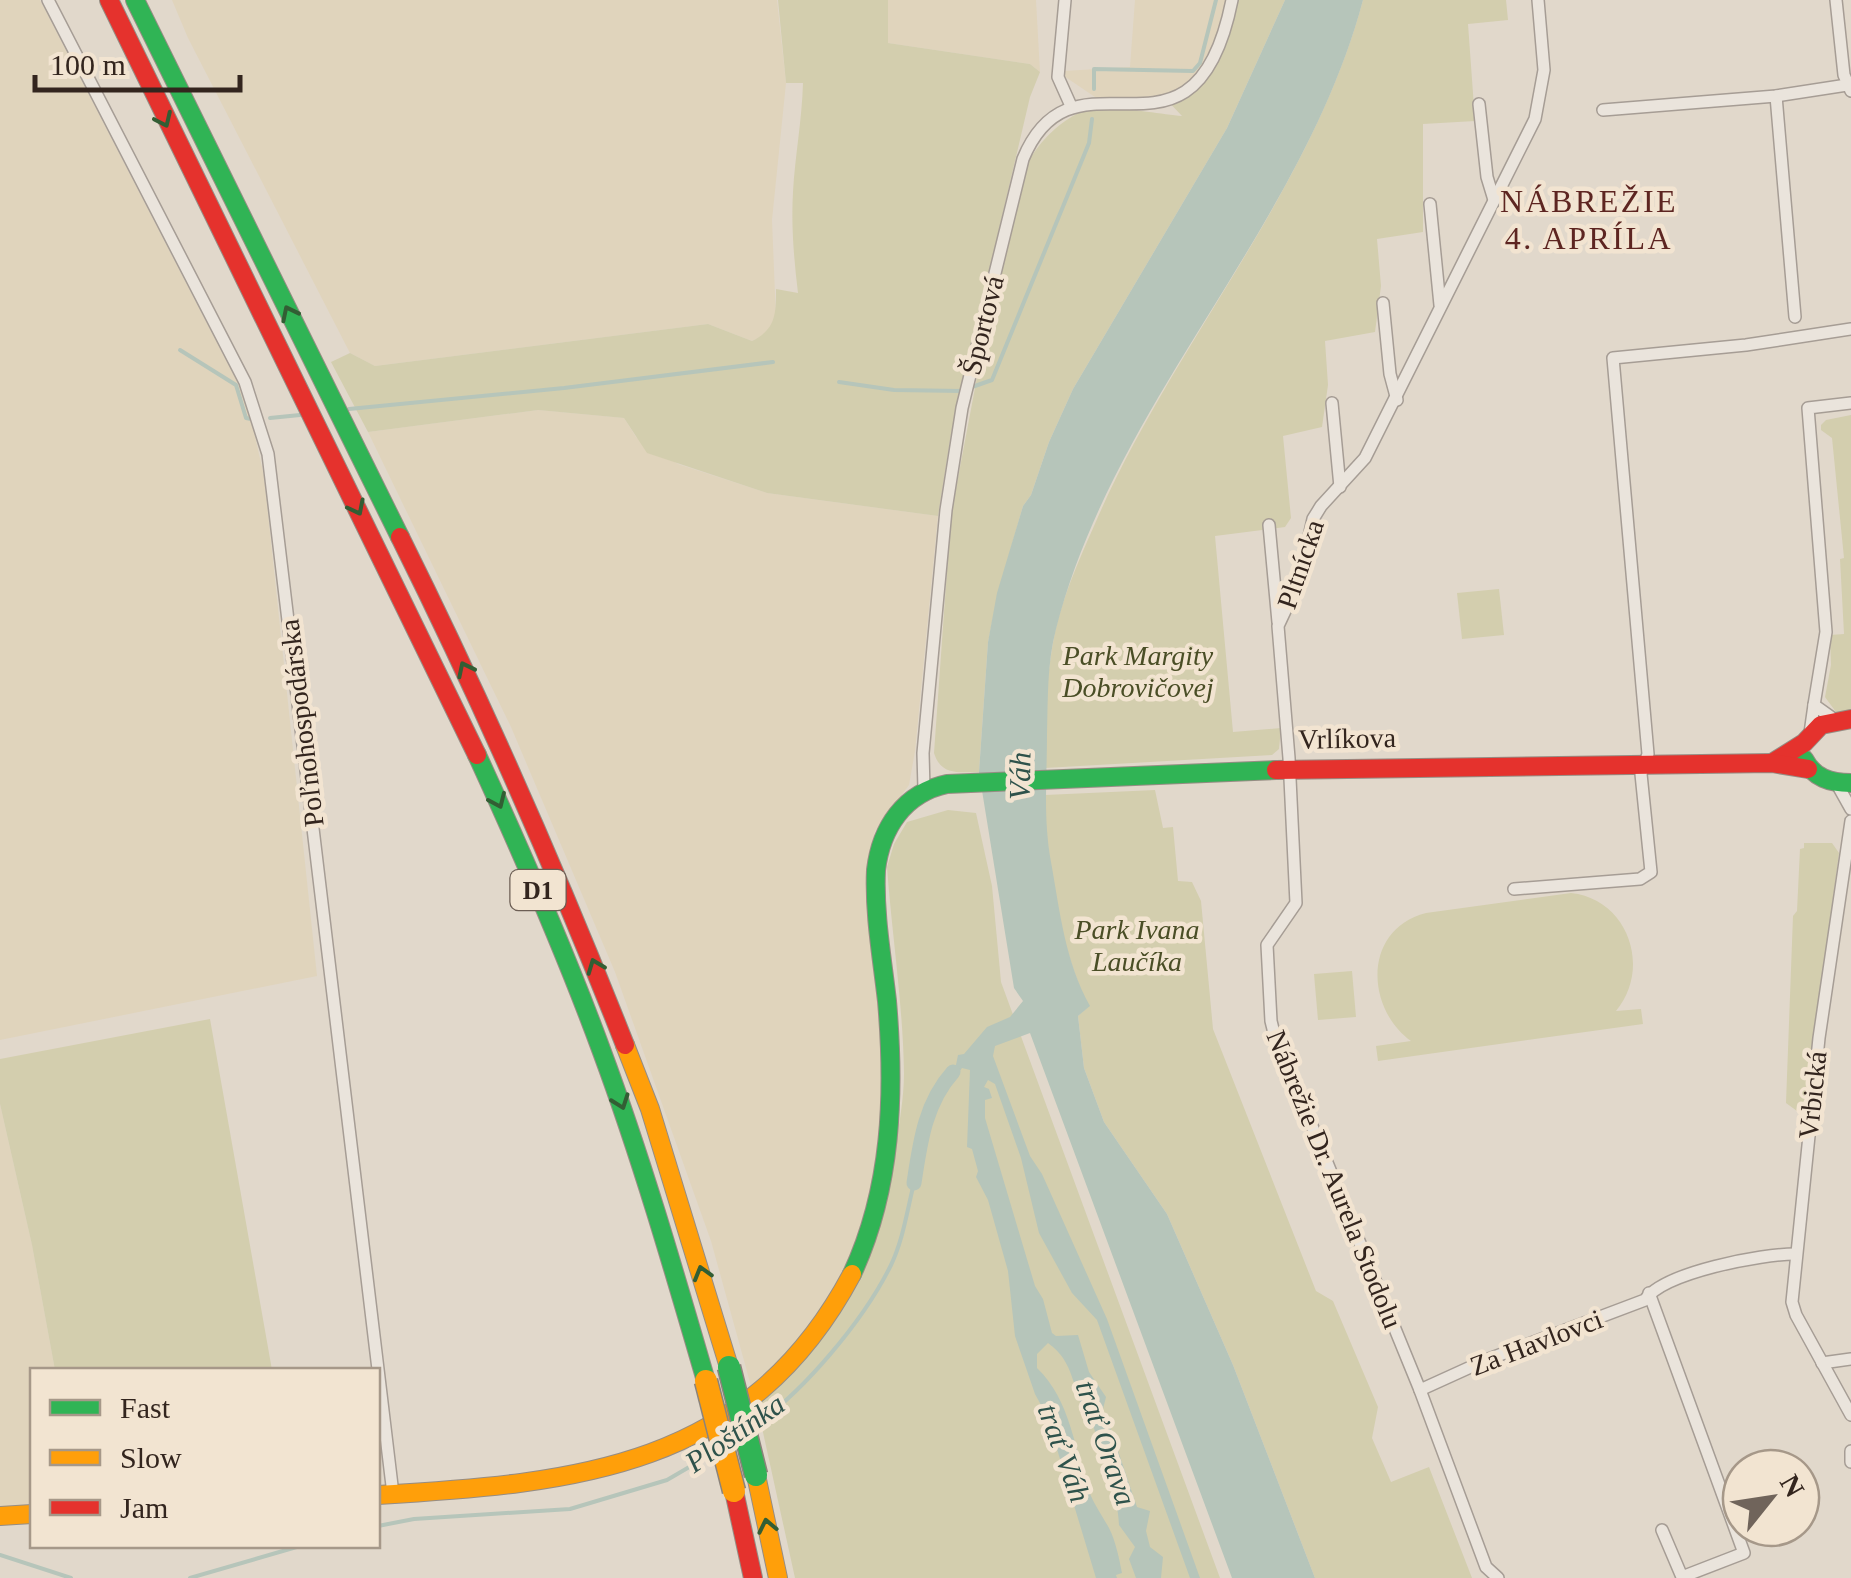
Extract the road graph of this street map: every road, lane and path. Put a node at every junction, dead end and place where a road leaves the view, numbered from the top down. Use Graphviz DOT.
graph roads {
  1 [pos="48,0"];
  2 [pos="109,0"];
  3 [pos="136,0"];
  4 [pos="1065,0"];
  5 [pos="1232,0"];
  6 [pos="1538,0"];
  7 [pos="1836,0"];
  8 [pos="1849,88"];
  9 [pos="1776,96"];
  10 [pos="1479,104"];
  11 [pos="1071,106"];
  12 [pos="1603,110"];
  13 [pos="1494,200"];
  14 [pos="1430,204"];
  15 [pos="1383,303"];
  16 [pos="1441,307"];
  17 [pos="1795,317"];
  18 [pos="1851,329"];
  19 [pos="1397,400"];
  20 [pos="1332,403"];
  21 [pos="1851,403"];
  22 [pos="1340,486"];
  23 [pos="1269,525"];
  24 [pos="1278,626"];
  25 [pos="1814,705"];
  26 [pos="1843,720"];
  27 [pos="1806,740"];
  28 [pos="1772,763"];
  29 [pos="1647,764"];
  30 [pos="1290,769"];
  31 [pos="1808,769"];
  32 [pos="1844,783"];
  33 [pos="924,789"];
  34 [pos="1851,808"];
  35 [pos="1851,822"];
  36 [pos="1514,889"];
  37 [pos="1795,1254"];
  38 [pos="1650,1293"];
  39 [pos="1851,1358"];
  40 [pos="1822,1363"];
  41 [pos="371,1368"];
  42 [pos="1420,1390"];
  43 [pos="1851,1415"];
  44 [pos="380,1450"];
  45 [pos="1851,1451"];
  46 [pos="1851,1462"];
  47 [pos="385,1494"];
  48 [pos="30,1514"];
  49 [pos="0,1516"];
  50 [pos="1662,1530"];
  51 [pos="752,1578"];
  52 [pos="778,1578"];
  53 [pos="1498,1578"];
  1 -- 41 [label="street, Poľnohospodárska"];
  2 -- 51 [label="main road, D1, one-way, bridge"];
  52 -- 3 [label="main road, D1, one-way, bridge"];
  4 -- 11 [label="street"];
  5 -- 11 [label="street"];
  6 -- 13 [label="street, Pltnícka"];
  7 -- 8 [label="street"];
  8 -- 9 [label="street"];
  9 -- 12 [label="street"];
  9 -- 17 [label="street"];
  10 -- 13 [label="street"];
  11 -- 33 [label="street, Športová"];
  13 -- 16 [label="street, Pltnícka"];
  14 -- 16 [label="street"];
  15 -- 19 [label="street"];
  16 -- 19 [label="street, Pltnícka"];
  18 -- 29 [label="street"];
  19 -- 22 [label="street, Pltnícka"];
  20 -- 22 [label="street, Pltnícka"];
  21 -- 25 [label="street"];
  22 -- 24 [label="street, Pltnícka"];
  23 -- 24 [label="street"];
  24 -- 30 [label="street, Pltnícka"];
  25 -- 26 [label="street"];
  25 -- 27 [label="street"];
  26 -- 27 [label="main road"];
  27 -- 28 [label="main road"];
  27 -- 31 [label="main road"];
  28 -- 29 [label="main road, Vrlíkova"];
  28 -- 31 [label="main road, Vrlíkova"];
  29 -- 30 [label="main road, Vrlíkova"];
  29 -- 36 [label="street"];
  30 -- 33 [label="main road, Vrlíkova"];
  30 -- 42 [label="street, Nábrežie Dr. Aurela Stodolu"];
  31 -- 32 [label="main road, Vrlíkova"];
  32 -- 34 [label="street"];
  33 -- 47 [label="main road"];
  35 -- 37 [label="street, Vrbická"];
  37 -- 38 [label="street, Za Havlovci"];
  37 -- 40 [label="street, Vrbická"];
  38 -- 42 [label="street, Za Havlovci"];
  38 -- 50 [label="street"];
  39 -- 40 [label="street"];
  40 -- 43 [label="street, Vrbická"];
  42 -- 53 [label="street, Nábrežie Dr. Aurela Stodolu"];
  44 -- 47 [label="street, Poľnohospodárska"];
  45 -- 46 [label="street"];
  48 -- 49 [label="main road"];
}
